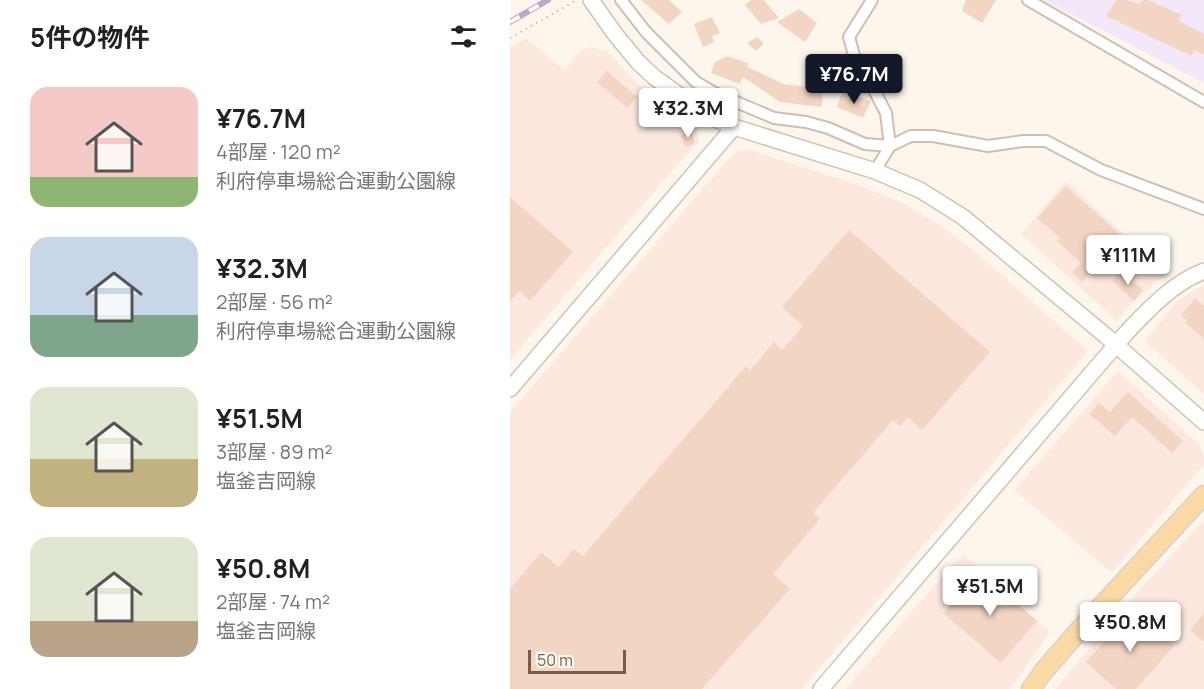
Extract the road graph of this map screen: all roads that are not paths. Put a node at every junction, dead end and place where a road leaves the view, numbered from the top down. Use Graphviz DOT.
graph roads {
  1 [pos="591,0"];
  2 [pos="621,0"];
  3 [pos="872,0"];
  4 [pos="1028,0"];
  5 [pos="1204,102"];
  6 [pos="734,128"];
  7 [pos="890,146"];
  8 [pos="876,171"];
  9 [pos="1204,209"];
  10 [pos="1204,271"];
  11 [pos="1116,345"];
  12 [pos="510,389"];
  13 [pos="1204,422"];
  14 [pos="1204,495"];
  15 [pos="821,689"];
  16 [pos="1031,689"];
  1 -- 6 [label="street"];
  2 -- 7 [label="street"];
  3 -- 7 [label="street"];
  4 -- 5 [label="street"];
  6 -- 8 [label="street"];
  6 -- 12 [label="street"];
  7 -- 8 [label="street"];
  7 -- 9 [label="street"];
  8 -- 11 [label="street"];
  10 -- 11 [label="street"];
  11 -- 13 [label="street"];
  11 -- 15 [label="street"];
  14 -- 16 [label="main road"];
}
